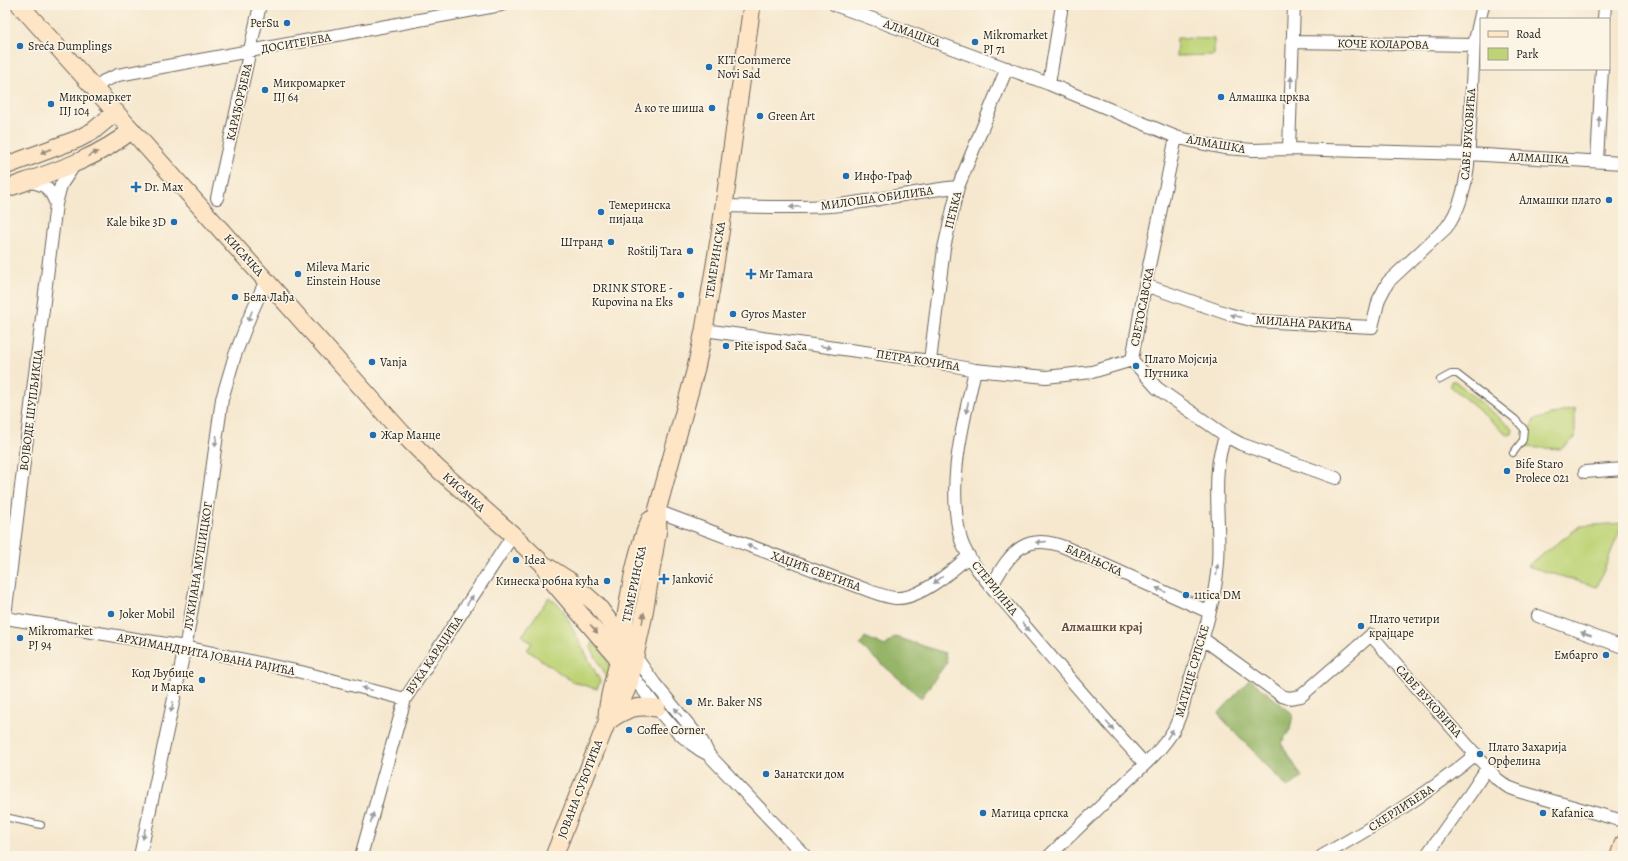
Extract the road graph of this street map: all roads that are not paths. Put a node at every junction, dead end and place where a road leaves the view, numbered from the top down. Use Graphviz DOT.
graph roads {
  1 [pos="20,5"];
  2 [pos="260,5"];
  3 [pos="502,5"];
  4 [pos="752,5"];
  5 [pos="835,5"];
  6 [pos="1062,5"];
  7 [pos="1294,5"];
  8 [pos="1483,5"];
  9 [pos="1605,5"];
  10 [pos="1480,18"];
  11 [pos="1480,18"];
  12 [pos="1604,18"];
  13 [pos="1293,42"];
  14 [pos="1474,45"];
  15 [pos="250,51"];
  16 [pos="1007,68"];
  17 [pos="1602,70"];
  18 [pos="1049,84"];
  19 [pos="95,89"];
  20 [pos="116,112"];
  21 [pos="132,130"];
  22 [pos="1176,137"];
  23 [pos="1289,149"];
  24 [pos="1468,154"];
  25 [pos="1597,161"];
  26 [pos="1623,163"];
  27 [pos="75,164"];
  28 [pos="5,166"];
  29 [pos="27,181"];
  30 [pos="958,187"];
  31 [pos="5,189"];
  32 [pos="217,198"];
  33 [pos="56,204"];
  34 [pos="723,206"];
  35 [pos="266,280"];
  36 [pos="1145,285"];
  37 [pos="1372,327"];
  38 [pos="704,330"];
  39 [pos="1132,360"];
  40 [pos="930,361"];
  41 [pos="975,370"];
  42 [pos="1440,380"];
  43 [pos="1226,436"];
  44 [pos="1512,453"];
  45 [pos="1623,469"];
  46 [pos="1585,472"];
  47 [pos="1336,478"];
  48 [pos="656,512"];
  49 [pos="513,535"];
  50 [pos="969,556"];
  51 [pos="543,564"];
  52 [pos="992,586"];
  53 [pos="7,592"];
  54 [pos="631,593"];
  55 [pos="597,604"];
  56 [pos="1209,612"];
  57 [pos="1538,616"];
  58 [pos="5,617"];
  59 [pos="623,639"];
  60 [pos="1202,641"];
  61 [pos="185,647"];
  62 [pos="1623,647"];
  63 [pos="636,656"];
  64 [pos="619,660"];
  65 [pos="631,674"];
  66 [pos="405,699"];
  67 [pos="657,708"];
  68 [pos="607,722"];
  69 [pos="1476,754"];
  70 [pos="709,755"];
  71 [pos="1145,764"];
  72 [pos="1487,768"];
  73 [pos="5,817"];
  74 [pos="1623,821"];
  75 [pos="41,825"];
  76 [pos="1623,844"];
  77 [pos="140,856"];
  78 [pos="361,856"];
  79 [pos="554,856"];
  80 [pos="805,856"];
  81 [pos="1049,856"];
  82 [pos="1322,856"];
  83 [pos="1426,856"];
  84 [pos="1619,856"];
  1 -- 19 [label="street, КИСАЧКА"];
  2 -- 15 [label="street, КАРАЂОРЂЕВА"];
  3 -- 15 [label="street, ДОСИТЕЈЕВА"];
  4 -- 34 [label="street, ТЕМЕРИНСКА"];
  5 -- 16 [label="street, АЛМАШКА"];
  6 -- 18 [label="street"];
  7 -- 13 [label="street"];
  8 -- 11 [label="street, САВЕ ВУКОВИЋА"];
  9 -- 12 [label="street"];
  10 -- 14 [label="street, САВЕ ВУКОВИЋА"];
  13 -- 14 [label="street, КОЧЕ КОЛАРОВА"];
  23 -- 13 [label="street, one-way"];
  14 -- 24 [label="street, САВЕ ВУКОВИЋА"];
  15 -- 19 [label="street, ДОСИТЕЈЕВА"];
  15 -- 32 [label="street, КАРАЂОРЂЕВА"];
  16 -- 18 [label="street, АЛМАШКА"];
  16 -- 30 [label="street, ПЕЋКА"];
  25 -- 17 [label="street, one-way"];
  18 -- 22 [label="street, АЛМАШКА"];
  19 -- 20 [label="street, КИСАЧКА"];
  20 -- 21 [label="street, КИСАЧКА"];
  20 -- 28 [label="street, one-way"];
  27 -- 21 [label="street, one-way"];
  21 -- 35 [label="street, КИСАЧКА"];
  22 -- 23 [label="street, АЛМАШКА"];
  22 -- 36 [label="street, СВЕТОСАВСКА"];
  23 -- 24 [label="street, АЛМАШКА"];
  24 -- 25 [label="street, АЛМАШКА"];
  24 -- 37 [label="street, САВЕ ВУКОВИЋА"];
  25 -- 26 [label="street, АЛМАШКА"];
  27 -- 29 [label="street"];
  27 -- 33 [label="street, ВОЈВОДЕ ШУПЉИКЦА"];
  29 -- 31 [label="street"];
  29 -- 33 [label="street"];
  30 -- 34 [label="street, МИЛОША ОБИЛИЋА, one-way"];
  30 -- 40 [label="street, ПЕЋКА"];
  33 -- 53 [label="street, ВОЈВОДЕ ШУПЉИКЦА"];
  34 -- 38 [label="street, ТЕМЕРИНСКА"];
  35 -- 49 [label="street, КИСАЧКА"];
  35 -- 61 [label="street, ЛУКИЈАНА МУШИЦКОГ, one-way"];
  37 -- 36 [label="street, МИЛАНА РАКИЋА, one-way"];
  36 -- 39 [label="street, СВЕТОСАВСКА"];
  38 -- 40 [label="street, ПЕТРА КОЧИЋА, one-way"];
  38 -- 48 [label="street, ТЕМЕРИНСКА"];
  39 -- 41 [label="street, ПЕТРА КОЧИЋА"];
  39 -- 43 [label="street, СВЕТОСАВСКА"];
  40 -- 41 [label="street, ПЕТРА КОЧИЋА"];
  41 -- 50 [label="street, СТЕРИЈИНА, one-way"];
  42 -- 44 [label="lane"];
  43 -- 47 [label="street, СВЕТОСАВСКА"];
  56 -- 43 [label="street, МАТИЦЕ СРПСКЕ, one-way"];
  45 -- 46 [label="street"];
  50 -- 48 [label="street, ХАЏИЋ СВЕТИЋА, one-way"];
  48 -- 54 [label="street, ТЕМЕРИНСКА"];
  63 -- 48 [label="street, ТЕМЕРИНСКА, one-way"];
  49 -- 51 [label="street, КИСАЧКА"];
  66 -- 49 [label="street, ВУКА КАРАЏИЋА, one-way"];
  50 -- 52 [label="street, СТЕРИЈИНА"];
  51 -- 55 [label="street, КИСАЧКА"];
  51 -- 64 [label="street, КИСАЧКА, one-way"];
  56 -- 52 [label="street, БАРАЊСКА, one-way"];
  52 -- 71 [label="street, СТЕРИЈИНА, one-way"];
  53 -- 58 [label="street, ВОЈВОДЕ ШУПЉИКЦА"];
  54 -- 55 [label="street"];
  54 -- 59 [label="street, ТЕМЕРИНСКА"];
  55 -- 59 [label="street, КИСАЧКА"];
  56 -- 60 [label="street, МАТИЦЕ СРПСКЕ"];
  62 -- 57 [label="street, one-way"];
  58 -- 61 [label="street, АРХИМАНДРИТА ЈОВАНА РАЈИЋА"];
  59 -- 63 [label="street, КИСАЧКА"];
  59 -- 64 [label="street, ТЕМЕРИНСКА"];
  60 -- 69 [label="street, САВЕ ВУКОВИЋА"];
  71 -- 60 [label="street, МАТИЦЕ СРПСКЕ, one-way"];
  66 -- 61 [label="street, АРХИМАНДРИТА ЈОВАНА РАЈИЋА, one-way"];
  61 -- 77 [label="street, ЛУКИЈАНА МУШИЦКОГ, one-way"];
  63 -- 65 [label="street, ЈОВАНА СУБОТИЋА"];
  70 -- 63 [label="street, one-way"];
  64 -- 65 [label="street, КИСАЧКА"];
  64 -- 68 [label="street, ЈОВАНА СУБОТИЋА"];
  65 -- 67 [label="street"];
  65 -- 68 [label="street, ЈОВАНА СУБОТИЋА"];
  78 -- 66 [label="street, ВУКА КАРАЏИЋА, one-way"];
  67 -- 68 [label="street"];
  67 -- 70 [label="street"];
  68 -- 79 [label="street, ЈОВАНА СУБОТИЋА"];
  69 -- 72 [label="street, САВЕ ВУКОВИЋА"];
  69 -- 82 [label="street, СКЕРЛИЋЕВА"];
  70 -- 80 [label="street"];
  71 -- 81 [label="street, МАТИЦЕ СРПСКЕ"];
  72 -- 74 [label="street, САВЕ ВУКОВИЋА"];
  72 -- 83 [label="street"];
  73 -- 75 [label="lane"];
  76 -- 84 [label="street"];
}
